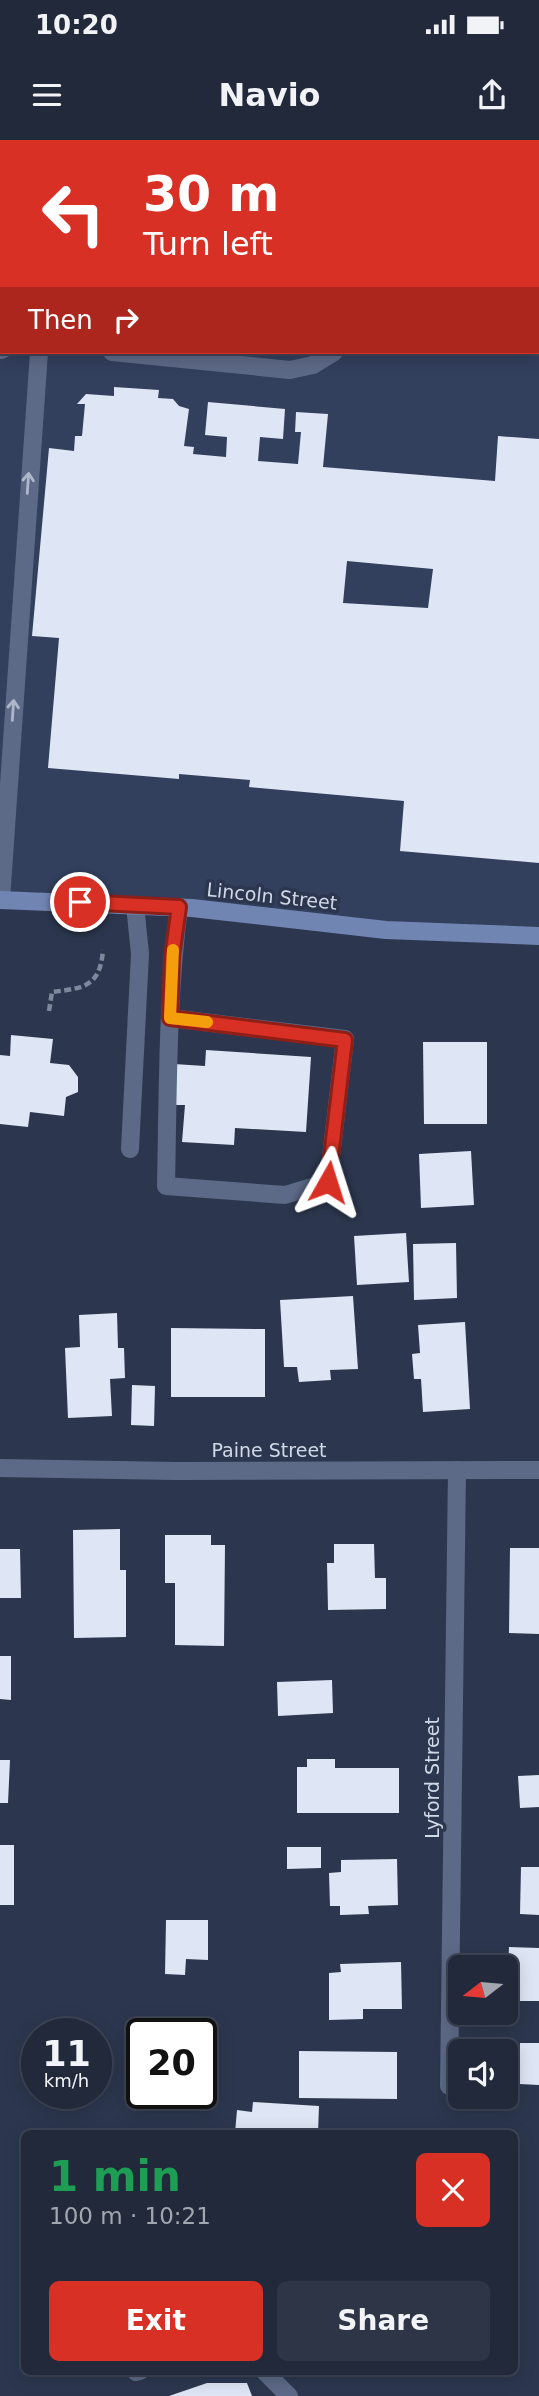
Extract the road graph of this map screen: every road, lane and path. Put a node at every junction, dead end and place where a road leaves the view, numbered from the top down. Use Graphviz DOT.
graph roads {
  1 [pos="38,354"];
  2 [pos="132,354"];
  3 [pos="331,354"];
  4 [pos="0,900"];
  5 [pos="135,905"];
  6 [pos="179,907"];
  7 [pos="539,936"];
  8 [pos="103,950"];
  9 [pos="49,1012"];
  10 [pos="170,1018"];
  11 [pos="130,1149"];
  12 [pos="0,1468"];
  13 [pos="457,1470"];
  14 [pos="539,1470"];
  15 [pos="450,2039"];
  16 [pos="268,2375"];
  17 [pos="289,2396"];
  4 -- 1 [label="street, one-way"];
  2 -- 3 [label="street"];
  4 -- 5 [label="main road, Lincoln Street"];
  5 -- 6 [label="main road, Lincoln Street"];
  5 -- 11 [label="street"];
  6 -- 7 [label="main road, Lincoln Street"];
  6 -- 10 [label="street"];
  8 -- 9 [label="path"];
  10 -- 10 [label="street"];
  12 -- 13 [label="street, Paine Street"];
  13 -- 14 [label="street, Paine Street"];
  13 -- 15 [label="street, Lyford Street"];
  16 -- 17 [label="street"];
}
